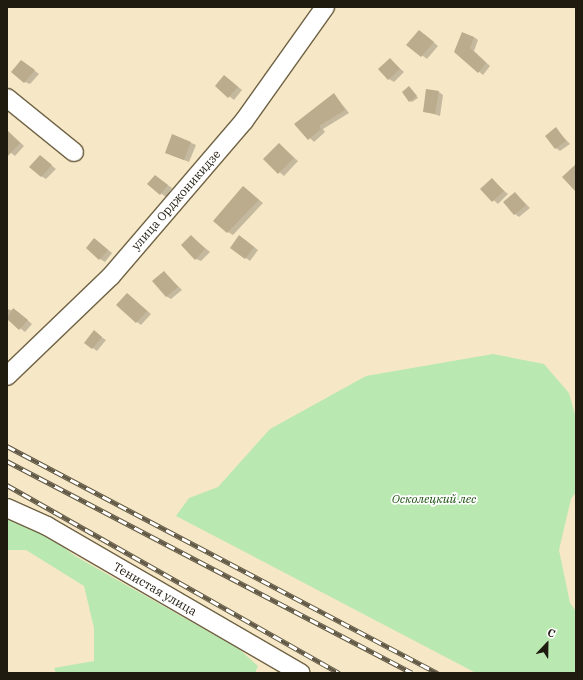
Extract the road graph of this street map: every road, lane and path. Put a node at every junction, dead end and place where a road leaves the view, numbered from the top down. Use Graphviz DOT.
graph roads {
  1 [pos="325,7"];
  2 [pos="7,98"];
  3 [pos="74,152"];
  4 [pos="7,376"];
  5 [pos="7,508"];
  6 [pos="301,673"];
  1 -- 4 [label="street, улица Орджоникидзе"];
  2 -- 3 [label="street"];
  5 -- 6 [label="street, Тенистая улица"];
}
